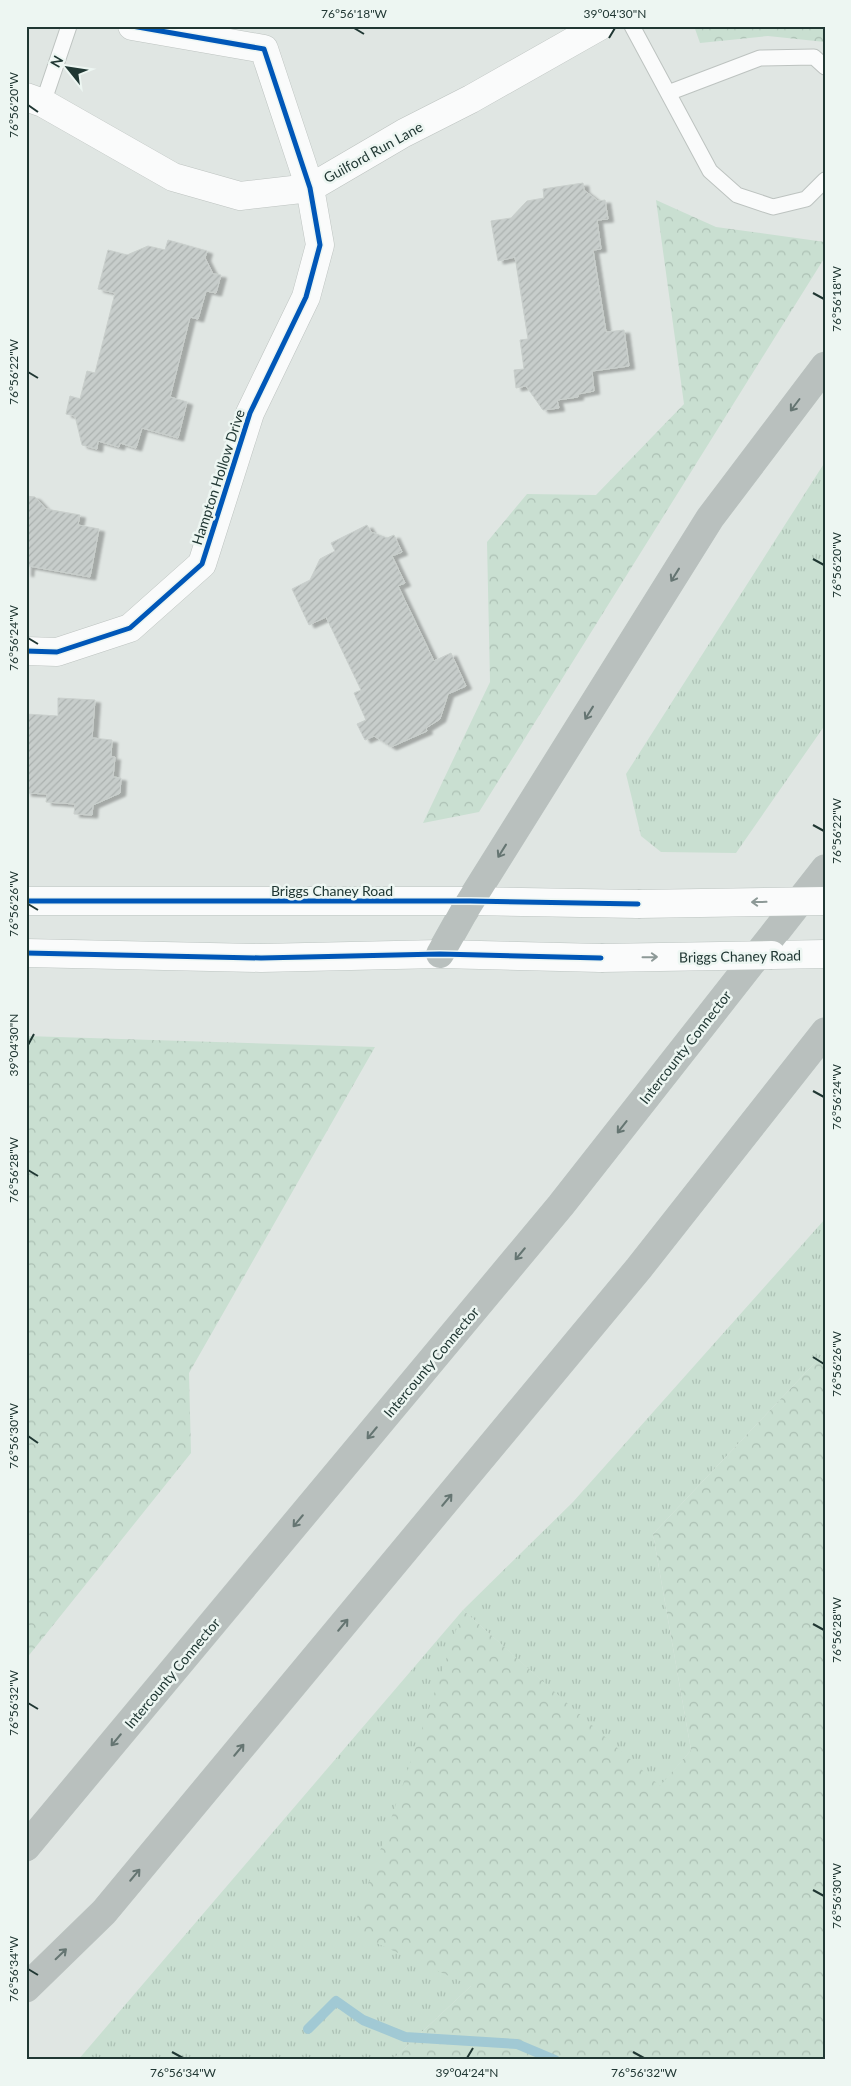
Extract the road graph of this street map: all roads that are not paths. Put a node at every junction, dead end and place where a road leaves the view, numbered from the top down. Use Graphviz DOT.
graph roads {
  1 [pos="69,26"];
  2 [pos="132,26"];
  3 [pos="600,26"];
  4 [pos="632,26"];
  5 [pos="825,67"];
  6 [pos="668,93"];
  7 [pos="35,100"];
  8 [pos="823,184"];
  9 [pos="310,188"];
  10 [pos="825,366"];
  11 [pos="26,651"];
  12 [pos="825,869"];
  13 [pos="26,901"];
  14 [pos="470,901"];
  15 [pos="825,901"];
  16 [pos="26,954"];
  17 [pos="440,954"];
  18 [pos="825,954"];
  19 [pos="825,1032"];
  20 [pos="26,1847"];
  21 [pos="26,1988"];
  1 -- 7 [label="lane"];
  2 -- 9 [label="main road, Hampton Hollow Drive"];
  3 -- 9 [label="main road, Guilford Run Lane"];
  4 -- 6 [label="lane"];
  5 -- 6 [label="lane"];
  6 -- 8 [label="lane"];
  7 -- 9 [label="main road, Guilford Run Lane"];
  9 -- 11 [label="main road, Hampton Hollow Drive"];
  10 -- 14 [label="highway, one-way"];
  12 -- 20 [label="highway, Intercounty Connector, one-way"];
  13 -- 14 [label="main road, Briggs Chaney Road"];
  15 -- 14 [label="main road, Briggs Chaney Road, one-way, bridge"];
  14 -- 17 [label="highway"];
  16 -- 17 [label="main road, Briggs Chaney Road"];
  17 -- 18 [label="main road, Briggs Chaney Road, one-way, bridge"];
  21 -- 19 [label="highway, one-way"];
}
